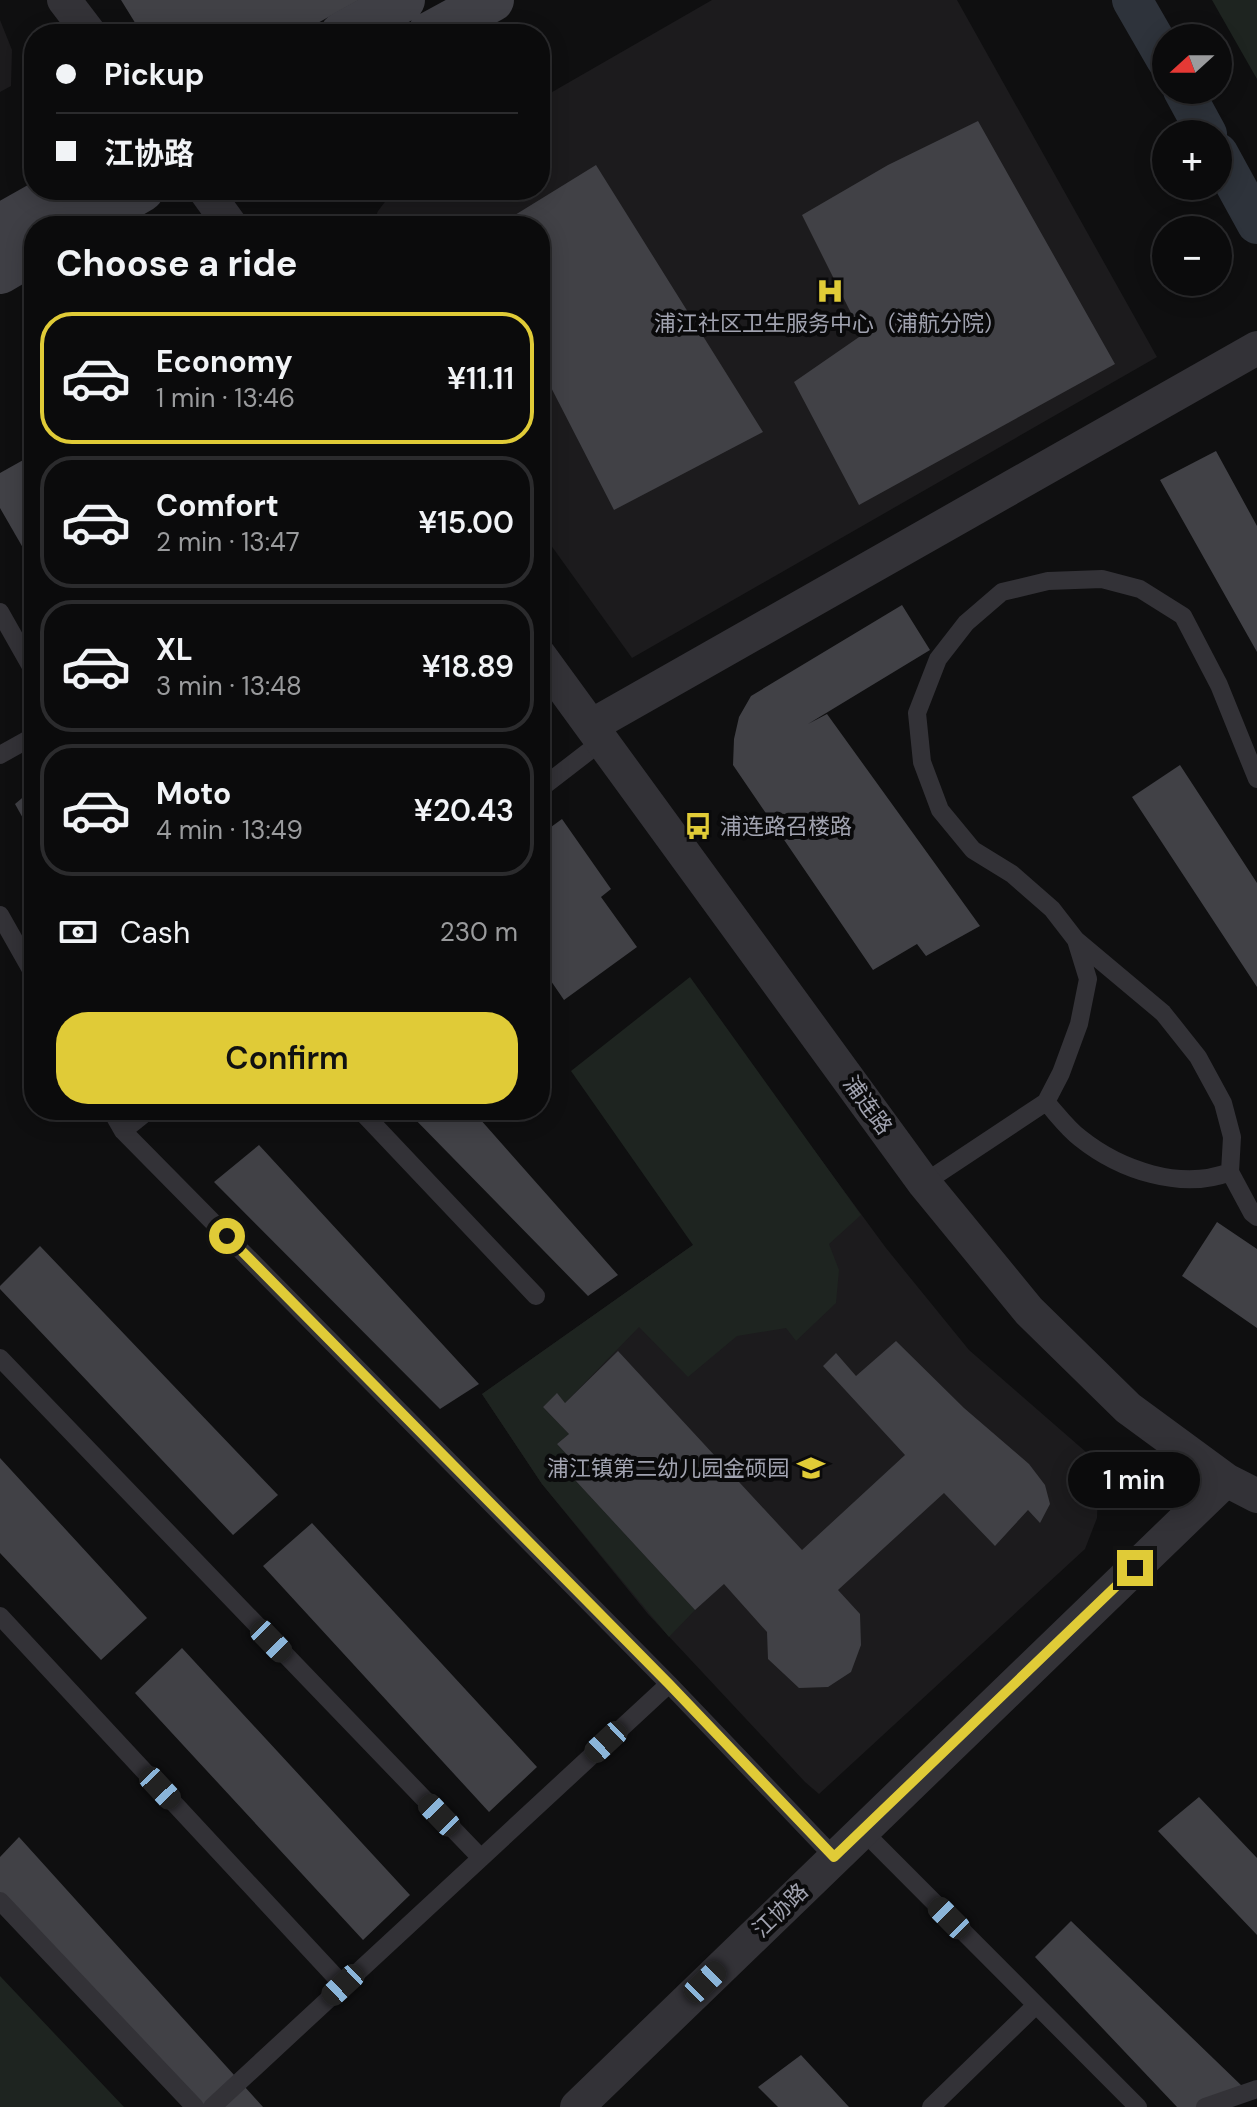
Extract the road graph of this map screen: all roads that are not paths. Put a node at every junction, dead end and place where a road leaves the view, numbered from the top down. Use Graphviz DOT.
graph roads {
  1 [pos="64,0"];
  2 [pos="403,0"];
  3 [pos="492,0"];
  4 [pos="82,24"];
  5 [pos="360,24"];
  6 [pos="448,24"];
  7 [pos="46,200"];
  8 [pos="125,200"];
  9 [pos="97,216"];
  10 [pos="0,226"];
  11 [pos="24,258"];
  12 [pos="0,272"];
  13 [pos="1257,348"];
  14 [pos="0,612"];
  15 [pos="24,654"];
  16 [pos="550,670"];
  17 [pos="596,734"];
  18 [pos="24,742"];
  19 [pos="0,755"];
  20 [pos="550,779"];
  21 [pos="1257,779"];
  22 [pos="0,915"];
  23 [pos="1076,940"];
  24 [pos="24,957"];
  25 [pos="1046,1102"];
  26 [pos="117,1120"];
  27 [pos="137,1120"];
  28 [pos="369,1120"];
  29 [pos="123,1131"];
  30 [pos="1230,1172"];
  31 [pos="924,1183"];
  32 [pos="1257,1217"];
  33 [pos="536,1296"];
  34 [pos="0,1358"];
  35 [pos="1226,1480"];
  36 [pos="1257,1496"];
  37 [pos="0,1616"];
  38 [pos="669,1684"];
  39 [pos="862,1830"];
  40 [pos="834,1857"];
  41 [pos="481,1858"];
  42 [pos="0,1901"];
  43 [pos="343,1985"];
  44 [pos="1036,2005"];
  45 [pos="1257,2089"];
  46 [pos="195,2107"];
  47 [pos="212,2107"];
  48 [pos="577,2107"];
  49 [pos="931,2107"];
  50 [pos="1138,2107"];
  51 [pos="1205,2107"];
  1 -- 4 [label="street"];
  2 -- 5 [label="street"];
  3 -- 6 [label="street"];
  7 -- 10 [label="street"];
  8 -- 9 [label="street"];
  11 -- 12 [label="street"];
  13 -- 17 [label="street"];
  14 -- 15 [label="lane"];
  16 -- 17 [label="street, 浦连路"];
  17 -- 20 [label="lane"];
  17 -- 31 [label="street, 浦连路"];
  18 -- 19 [label="lane"];
  21 -- 23 [label="lane"];
  22 -- 24 [label="lane"];
  23 -- 25 [label="lane"];
  23 -- 30 [label="lane"];
  25 -- 30 [label="lane"];
  25 -- 31 [label="lane"];
  26 -- 29 [label="lane"];
  27 -- 29 [label="lane"];
  28 -- 33 [label="lane"];
  29 -- 38 [label="lane"];
  30 -- 32 [label="lane"];
  31 -- 35 [label="street, 浦连路"];
  34 -- 41 [label="lane"];
  35 -- 36 [label="street, 浦连路"];
  35 -- 39 [label="street, 江协路"];
  37 -- 43 [label="lane"];
  38 -- 40 [label="lane"];
  38 -- 41 [label="lane"];
  39 -- 40 [label="street, 江协路"];
  39 -- 44 [label="lane"];
  40 -- 48 [label="street, 江协路"];
  41 -- 43 [label="lane"];
  42 -- 46 [label="lane"];
  43 -- 47 [label="lane"];
  44 -- 49 [label="lane"];
  44 -- 50 [label="lane"];
  45 -- 51 [label="lane"];
}
